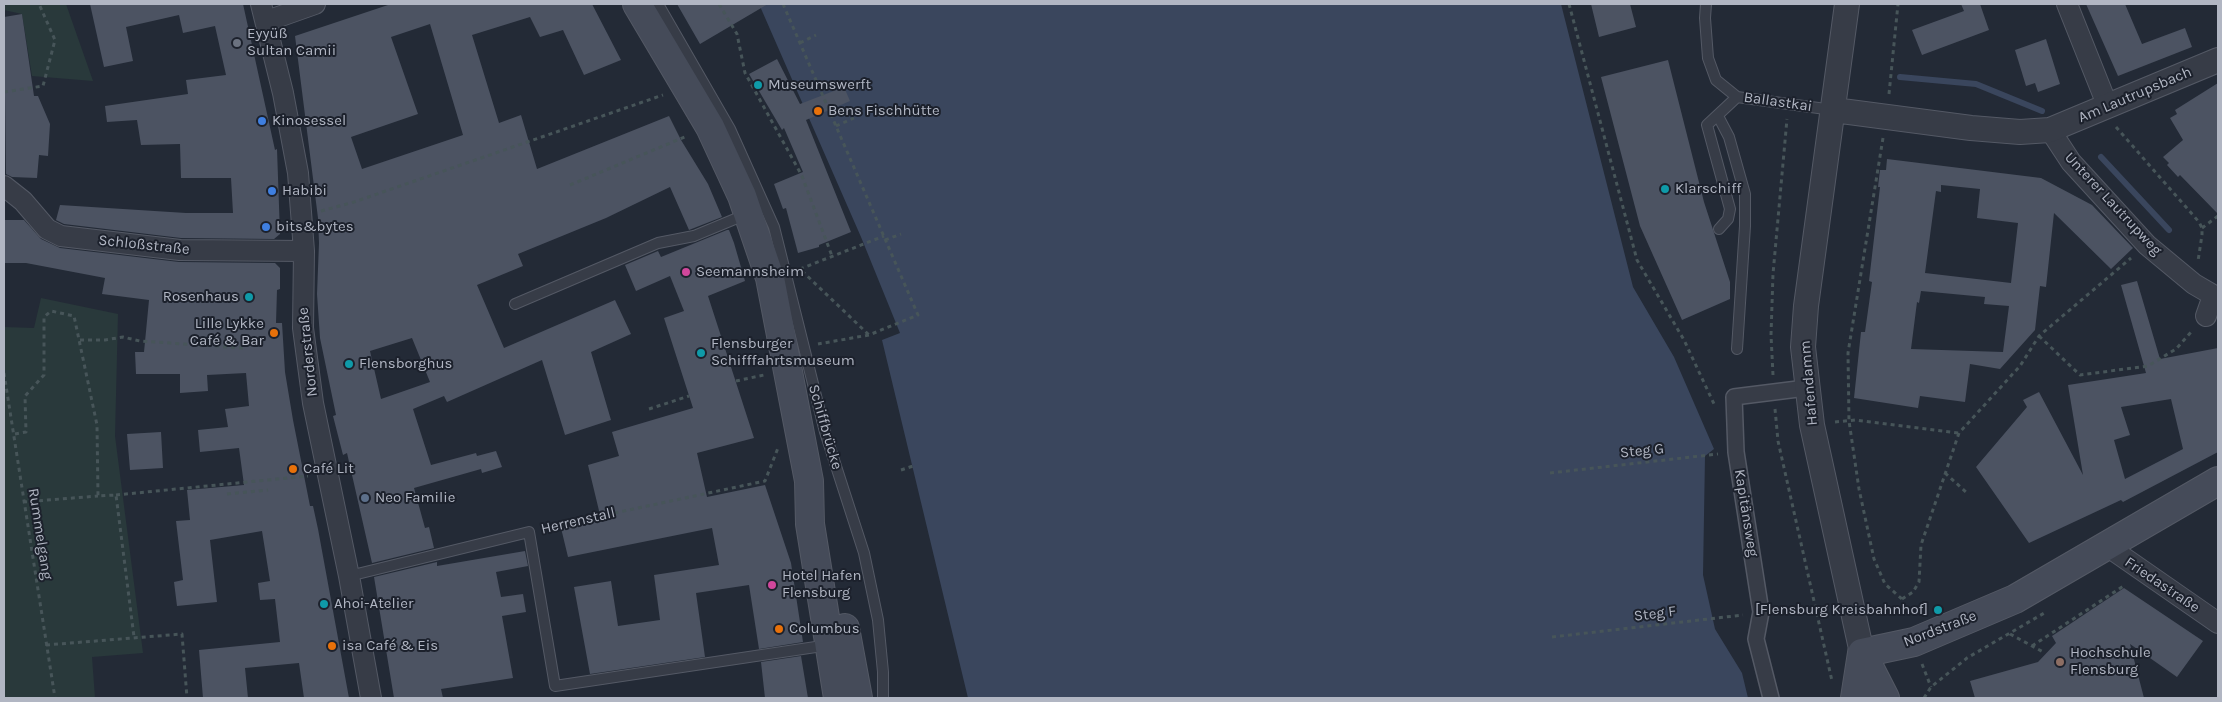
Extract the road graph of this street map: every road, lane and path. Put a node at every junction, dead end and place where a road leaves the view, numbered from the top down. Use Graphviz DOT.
graph roads {
  1 [pos="39,4"];
  2 [pos="315,4"];
  3 [pos="637,4"];
  4 [pos="658,4"];
  5 [pos="719,4"];
  6 [pos="783,4"];
  7 [pos="1569,4"];
  8 [pos="1706,4"];
  9 [pos="1847,4"];
  10 [pos="1898,4"];
  11 [pos="2067,4"];
  12 [pos="264,12"];
  13 [pos="816,35"];
  14 [pos="800,42"];
  15 [pos="2218,60"];
  16 [pos="686,87"];
  17 [pos="4,92"];
  18 [pos="1737,97"];
  19 [pos="1788,104"];
  20 [pos="2108,107"];
  21 [pos="1834,110"];
  22 [pos="1718,116"];
  23 [pos="1887,117"];
  24 [pos="854,118"];
  25 [pos="836,126"];
  26 [pos="2050,130"];
  27 [pos="690,135"];
  28 [pos="570,185"];
  29 [pos="4,186"];
  30 [pos="748,214"];
  31 [pos="301,215"];
  32 [pos="2218,216"];
  33 [pos="2202,228"];
  34 [pos="1719,229"];
  35 [pos="901,234"];
  36 [pos="884,238"];
  37 [pos="2147,245"];
  38 [pos="304,251"];
  39 [pos="832,256"];
  40 [pos="2194,284"];
  41 [pos="2216,297"];
  42 [pos="515,304"];
  43 [pos="2206,316"];
  44 [pos="868,335"];
  45 [pos="2039,336"];
  46 [pos="80,340"];
  47 [pos="818,344"];
  48 [pos="243,348"];
  49 [pos="1737,350"];
  50 [pos="4,373"];
  51 [pos="1806,388"];
  52 [pos="1774,392"];
  53 [pos="689,396"];
  54 [pos="649,409"];
  55 [pos="1716,409"];
  56 [pos="1849,421"];
  57 [pos="1812,425"];
  58 [pos="1959,433"];
  59 [pos="15,434"];
  60 [pos="779,444"];
  61 [pos="1736,452"];
  62 [pos="913,466"];
  63 [pos="901,470"];
  64 [pos="1550,473"];
  65 [pos="1945,473"];
  66 [pos="328,474"];
  67 [pos="2218,481"];
  68 [pos="268,490"];
  69 [pos="1966,492"];
  70 [pos="227,494"];
  71 [pos="116,495"];
  72 [pos="98,496"];
  73 [pos="23,502"];
  74 [pos="529,532"];
  75 [pos="2107,546"];
  76 [pos="349,576"];
  77 [pos="2155,580"];
  78 [pos="1760,612"];
  79 [pos="2218,623"];
  80 [pos="2010,634"];
  81 [pos="134,637"];
  82 [pos="1552,637"];
  83 [pos="838,644"];
  84 [pos="46,645"];
  85 [pos="2032,646"];
  86 [pos="1862,653"];
  87 [pos="2045,653"];
  88 [pos="1845,694"];
  89 [pos="55,698"];
  90 [pos="187,698"];
  91 [pos="371,698"];
  92 [pos="838,698"];
  93 [pos="858,698"];
  94 [pos="883,698"];
  95 [pos="1771,698"];
  96 [pos="1885,698"];
  1 -- 17 [label="path"];
  2 -- 12 [label="street"];
  3 -- 16 [label="main road, Schiffbrücke"];
  4 -- 94 [label="lane, Schiffbrücke"];
  5 -- 39 [label="path"];
  6 -- 14 [label="path"];
  7 -- 55 [label="path"];
  8 -- 18 [label="lane, Ballastkai"];
  9 -- 21 [label="street, Hafendamm"];
  10 -- 23 [label="path"];
  11 -- 20 [label="street"];
  12 -- 31 [label="street, Norderstraße"];
  13 -- 14 [label="path"];
  14 -- 25 [label="path"];
  15 -- 20 [label="street, Am Lautrupsbach"];
  16 -- 30 [label="main road, Schiffbrücke"];
  16 -- 31 [label="path"];
  18 -- 19 [label="lane, Ballastkai"];
  18 -- 22 [label="lane"];
  19 -- 21 [label="lane, Ballastkai"];
  19 -- 52 [label="path"];
  20 -- 26 [label="street, Am Lautrupsbach"];
  20 -- 33 [label="path"];
  21 -- 23 [label="street"];
  21 -- 51 [label="street, Hafendamm"];
  22 -- 34 [label="lane"];
  22 -- 49 [label="lane"];
  23 -- 26 [label="street"];
  23 -- 56 [label="path"];
  24 -- 25 [label="path"];
  25 -- 36 [label="path"];
  26 -- 37 [label="street, Unterer Lautrupweg"];
  27 -- 28 [label="path"];
  29 -- 38 [label="street, Schloßstraße"];
  30 -- 42 [label="lane"];
  30 -- 83 [label="main road, Schiffbrücke"];
  31 -- 38 [label="street, Norderstraße"];
  32 -- 33 [label="path"];
  33 -- 40 [label="path"];
  35 -- 36 [label="path"];
  36 -- 39 [label="path"];
  36 -- 44 [label="path"];
  37 -- 40 [label="street, Unterer Lautrupweg"];
  37 -- 45 [label="path"];
  38 -- 66 [label="street, Norderstraße"];
  39 -- 44 [label="path"];
  40 -- 41 [label="street, Unterer Lautrupweg"];
  41 -- 43 [label="street, Unterer Lautrupweg"];
  43 -- 45 [label="path"];
  44 -- 47 [label="path"];
  45 -- 58 [label="path"];
  46 -- 48 [label="path"];
  46 -- 59 [label="path"];
  46 -- 72 [label="path"];
  50 -- 59 [label="path, Rummelgang"];
  51 -- 52 [label="street, Kapitänsweg"];
  51 -- 57 [label="street, Hafendamm"];
  52 -- 61 [label="street, Kapitänsweg"];
  52 -- 88 [label="path"];
  53 -- 54 [label="path"];
  56 -- 57 [label="path"];
  56 -- 58 [label="path"];
  56 -- 65 [label="path"];
  57 -- 86 [label="street, Hafendamm"];
  58 -- 65 [label="path"];
  59 -- 73 [label="path, Rummelgang"];
  60 -- 74 [label="path, Herrenstall"];
  61 -- 64 [label="path, Steg G"];
  61 -- 78 [label="street, Kapitänsweg"];
  62 -- 63 [label="path"];
  65 -- 69 [label="path"];
  66 -- 71 [label="path"];
  66 -- 76 [label="street, Norderstraße"];
  67 -- 75 [label="main road, Nordstraße"];
  68 -- 70 [label="path"];
  71 -- 72 [label="path"];
  71 -- 81 [label="path"];
  72 -- 73 [label="path"];
  73 -- 84 [label="path, Rummelgang"];
  74 -- 76 [label="lane, Herrenstall"];
  74 -- 83 [label="lane"];
  75 -- 77 [label="street, Friedastraße"];
  75 -- 86 [label="main road, Nordstraße"];
  76 -- 91 [label="street, Norderstraße"];
  77 -- 79 [label="street, Friedastraße"];
  77 -- 85 [label="path"];
  78 -- 82 [label="path, Steg F"];
  78 -- 95 [label="street, Kapitänsweg"];
  80 -- 85 [label="path"];
  81 -- 84 [label="path"];
  81 -- 90 [label="path"];
  83 -- 92 [label="main road, Schiffbrücke"];
  83 -- 93 [label="main road, Schiffbrücke"];
  84 -- 89 [label="path, Rummelgang"];
  85 -- 87 [label="path"];
  86 -- 88 [label="main road, Hafendamm"];
  86 -- 96 [label="main road, Hafendamm"];
}
